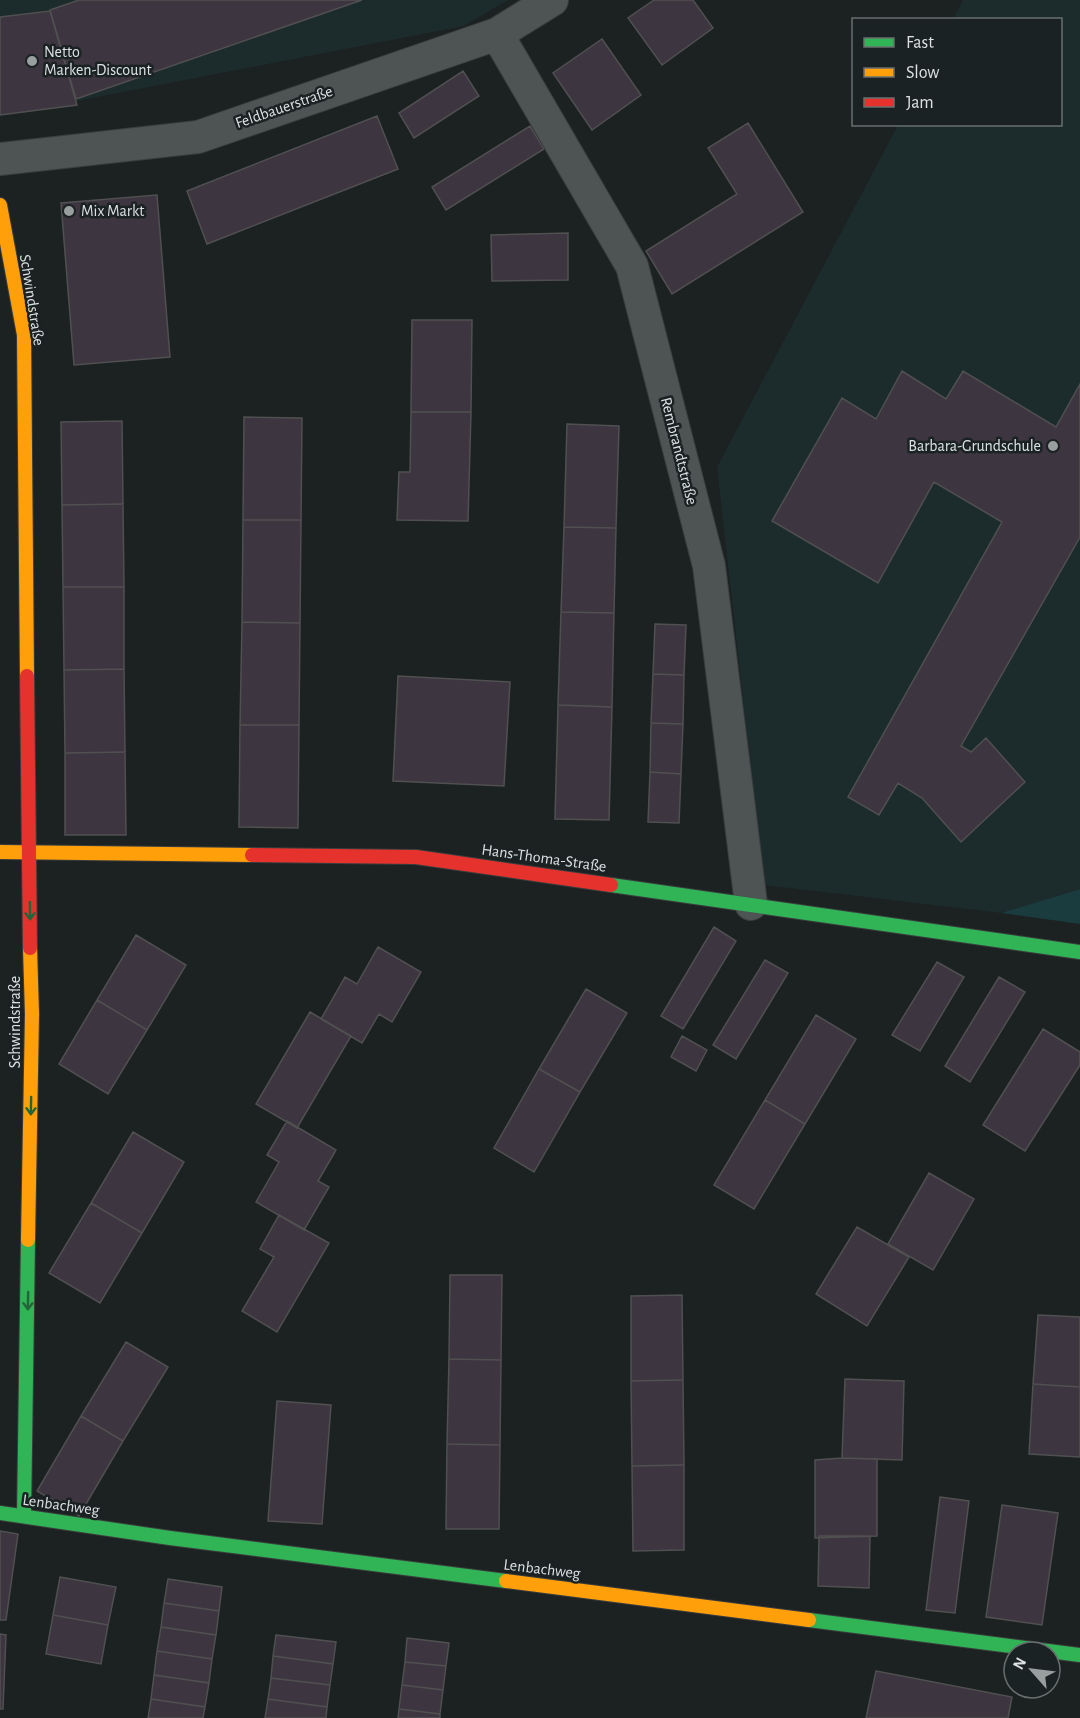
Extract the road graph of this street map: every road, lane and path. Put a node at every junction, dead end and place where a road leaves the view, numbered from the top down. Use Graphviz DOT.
graph roads {
  1 [pos="552,0"];
  2 [pos="497,34"];
  3 [pos="0,159"];
  4 [pos="0,205"];
  5 [pos="0,852"];
  6 [pos="28,853"];
  7 [pos="751,904"];
  8 [pos="1080,952"];
  9 [pos="0,1513"];
  10 [pos="24,1516"];
  11 [pos="1080,1655"];
  1 -- 2 [label="street, Feldbauerstraße"];
  2 -- 3 [label="street, Feldbauerstraße"];
  2 -- 7 [label="street, Rembrandtstraße"];
  4 -- 6 [label="street, Schwindstraße"];
  5 -- 6 [label="street, Hans-Thoma-Straße"];
  6 -- 7 [label="street, Hans-Thoma-Straße"];
  6 -- 10 [label="street, Schwindstraße, one-way"];
  7 -- 8 [label="street, Hans-Thoma-Straße"];
  9 -- 10 [label="street, Lenbachweg"];
  10 -- 11 [label="street, Lenbachweg"];
}
